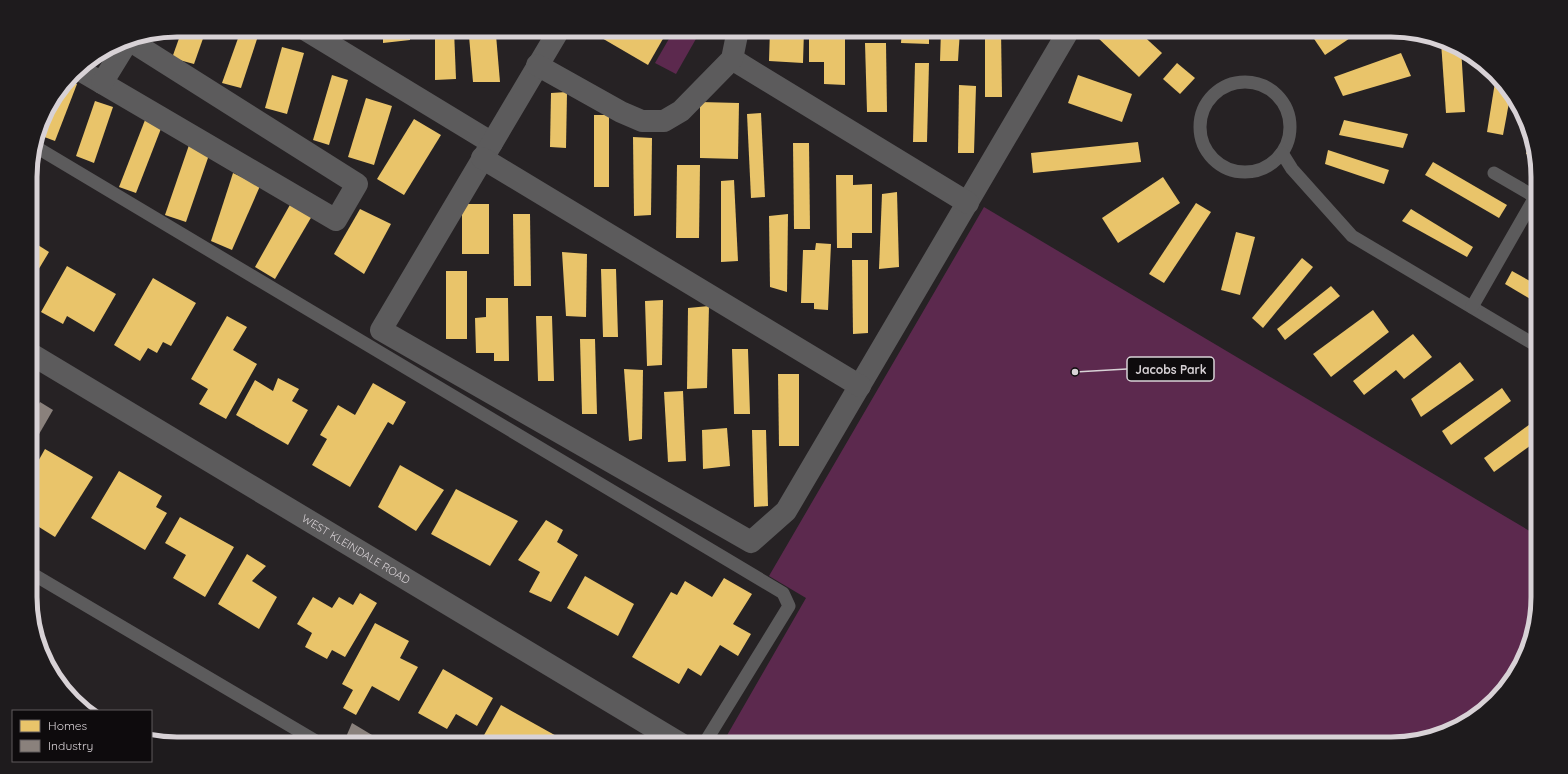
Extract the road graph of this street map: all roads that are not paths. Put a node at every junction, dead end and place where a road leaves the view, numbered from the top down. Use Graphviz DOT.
graph roads {
  1 [pos="316,37"];
  2 [pos="555,37"];
  3 [pos="737,37"];
  4 [pos="1065,37"];
  5 [pos="134,43"];
  6 [pos="125,47"];
  7 [pos="732,59"];
  8 [pos="537,65"];
  9 [pos="84,73"];
  10 [pos="102,83"];
  11 [pos="40,149"];
  12 [pos="487,151"];
  13 [pos="1282,153"];
  14 [pos="1494,174"];
  15 [pos="1531,195"];
  16 [pos="968,203"];
  17 [pos="1531,207"];
  18 [pos="1472,307"];
  19 [pos="1531,342"];
  20 [pos="37,358"];
  21 [pos="860,386"];
  22 [pos="37,577"];
  23 [pos="309,737"];
  24 [pos="670,737"];
  25 [pos="708,737"];
  1 -- 12 [label="street"];
  2 -- 8 [label="street"];
  3 -- 7 [label="street"];
  4 -- 16 [label="street"];
  5 -- 10 [label="street"];
  6 -- 10 [label="street"];
  7 -- 8 [label="street"];
  7 -- 16 [label="street"];
  8 -- 12 [label="street"];
  9 -- 10 [label="street"];
  11 -- 25 [label="lane"];
  12 -- 21 [label="street"];
  12 -- 21 [label="street"];
  13 -- 13 [label="lane"];
  13 -- 18 [label="lane"];
  14 -- 15 [label="lane"];
  16 -- 21 [label="street"];
  17 -- 18 [label="lane"];
  18 -- 19 [label="lane"];
  20 -- 24 [label="street, WEST KLEINDALE ROAD"];
  22 -- 23 [label="lane"];
}
